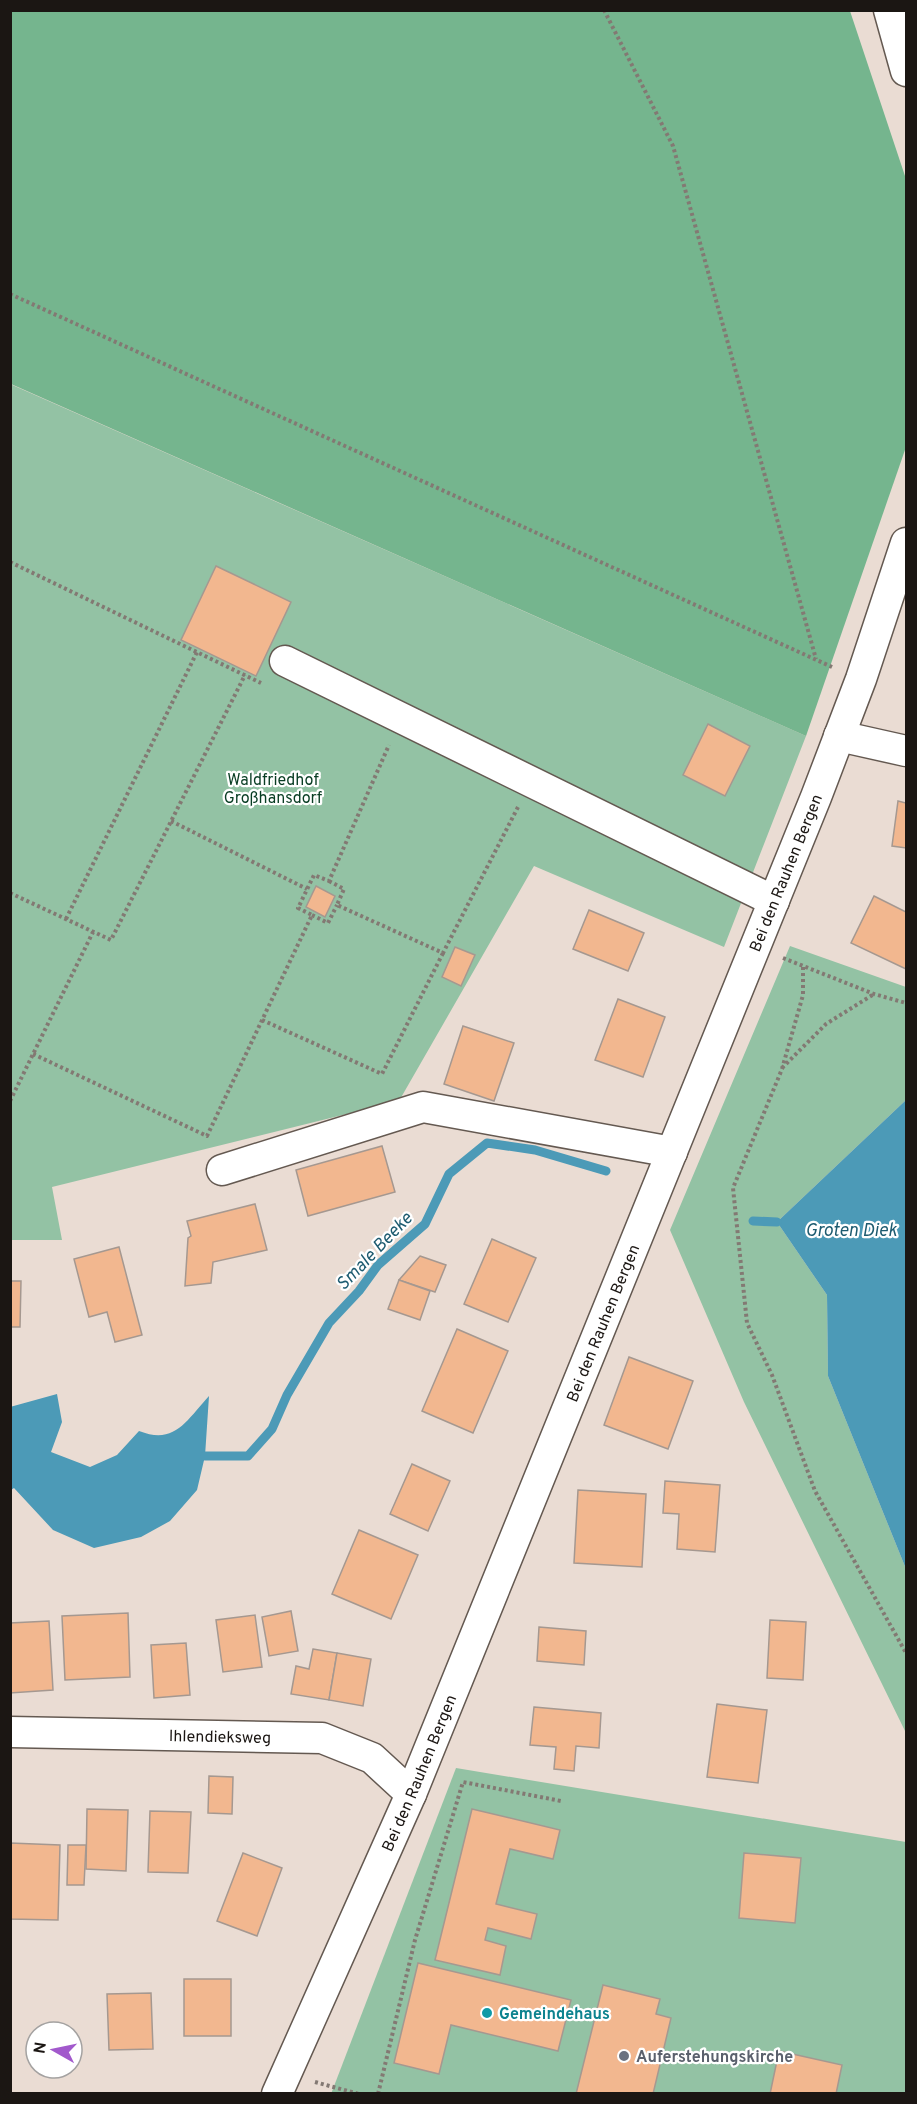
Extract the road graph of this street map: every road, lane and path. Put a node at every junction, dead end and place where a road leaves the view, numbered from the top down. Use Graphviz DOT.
graph roads {
  1 [pos="604,10"];
  2 [pos="889,10"];
  3 [pos="906,70"];
  4 [pos="10,294"];
  5 [pos="906,543"];
  6 [pos="197,652"];
  7 [pos="285,661"];
  8 [pos="245,675"];
  9 [pos="839,736"];
  10 [pos="389,744"];
  11 [pos="906,751"];
  12 [pos="518,807"];
  13 [pos="171,821"];
  14 [pos="329,882"];
  15 [pos="307,889"];
  16 [pos="10,893"];
  17 [pos="774,901"];
  18 [pos="337,905"];
  19 [pos="312,915"];
  20 [pos="66,919"];
  21 [pos="93,932"];
  22 [pos="755,946"];
  23 [pos="443,953"];
  24 [pos="803,967"];
  25 [pos="874,994"];
  26 [pos="906,1003"];
  27 [pos="262,1020"];
  28 [pos="33,1054"];
  29 [pos="782,1069"];
  30 [pos="10,1101"];
  31 [pos="672,1152"];
  32 [pos="222,1170"];
  33 [pos="906,1653"];
  34 [pos="10,1732"];
  35 [pos="411,1794"];
  36 [pos="561,1801"];
  37 [pos="281,2084"];
  38 [pos="359,2094"];
  39 [pos="378,2094"];
  1 -- 4 [label="path"];
  2 -- 3 [label="street"];
  5 -- 9 [label="street, Bei den Rauhen Bergen"];
  6 -- 20 [label="path"];
  7 -- 17 [label="street"];
  8 -- 13 [label="path"];
  9 -- 11 [label="street"];
  9 -- 17 [label="street, Bei den Rauhen Bergen"];
  10 -- 14 [label="path"];
  12 -- 23 [label="path"];
  13 -- 15 [label="path"];
  13 -- 21 [label="path"];
  14 -- 15 [label="path"];
  14 -- 18 [label="path"];
  15 -- 19 [label="path"];
  16 -- 20 [label="path"];
  17 -- 22 [label="street, Bei den Rauhen Bergen"];
  18 -- 19 [label="path"];
  18 -- 23 [label="path"];
  19 -- 27 [label="path"];
  20 -- 21 [label="path"];
  21 -- 28 [label="path"];
  22 -- 24 [label="path"];
  22 -- 31 [label="street, Bei den Rauhen Bergen"];
  23 -- 27 [label="path"];
  24 -- 25 [label="path"];
  24 -- 29 [label="path"];
  25 -- 26 [label="path"];
  25 -- 29 [label="path"];
  27 -- 28 [label="path"];
  28 -- 30 [label="path"];
  29 -- 33 [label="path"];
  31 -- 32 [label="street"];
  31 -- 35 [label="street, Bei den Rauhen Bergen"];
  34 -- 35 [label="street, Ihlendieksweg"];
  35 -- 37 [label="street, Bei den Rauhen Bergen"];
  36 -- 39 [label="path"];
  37 -- 38 [label="path"];
}
